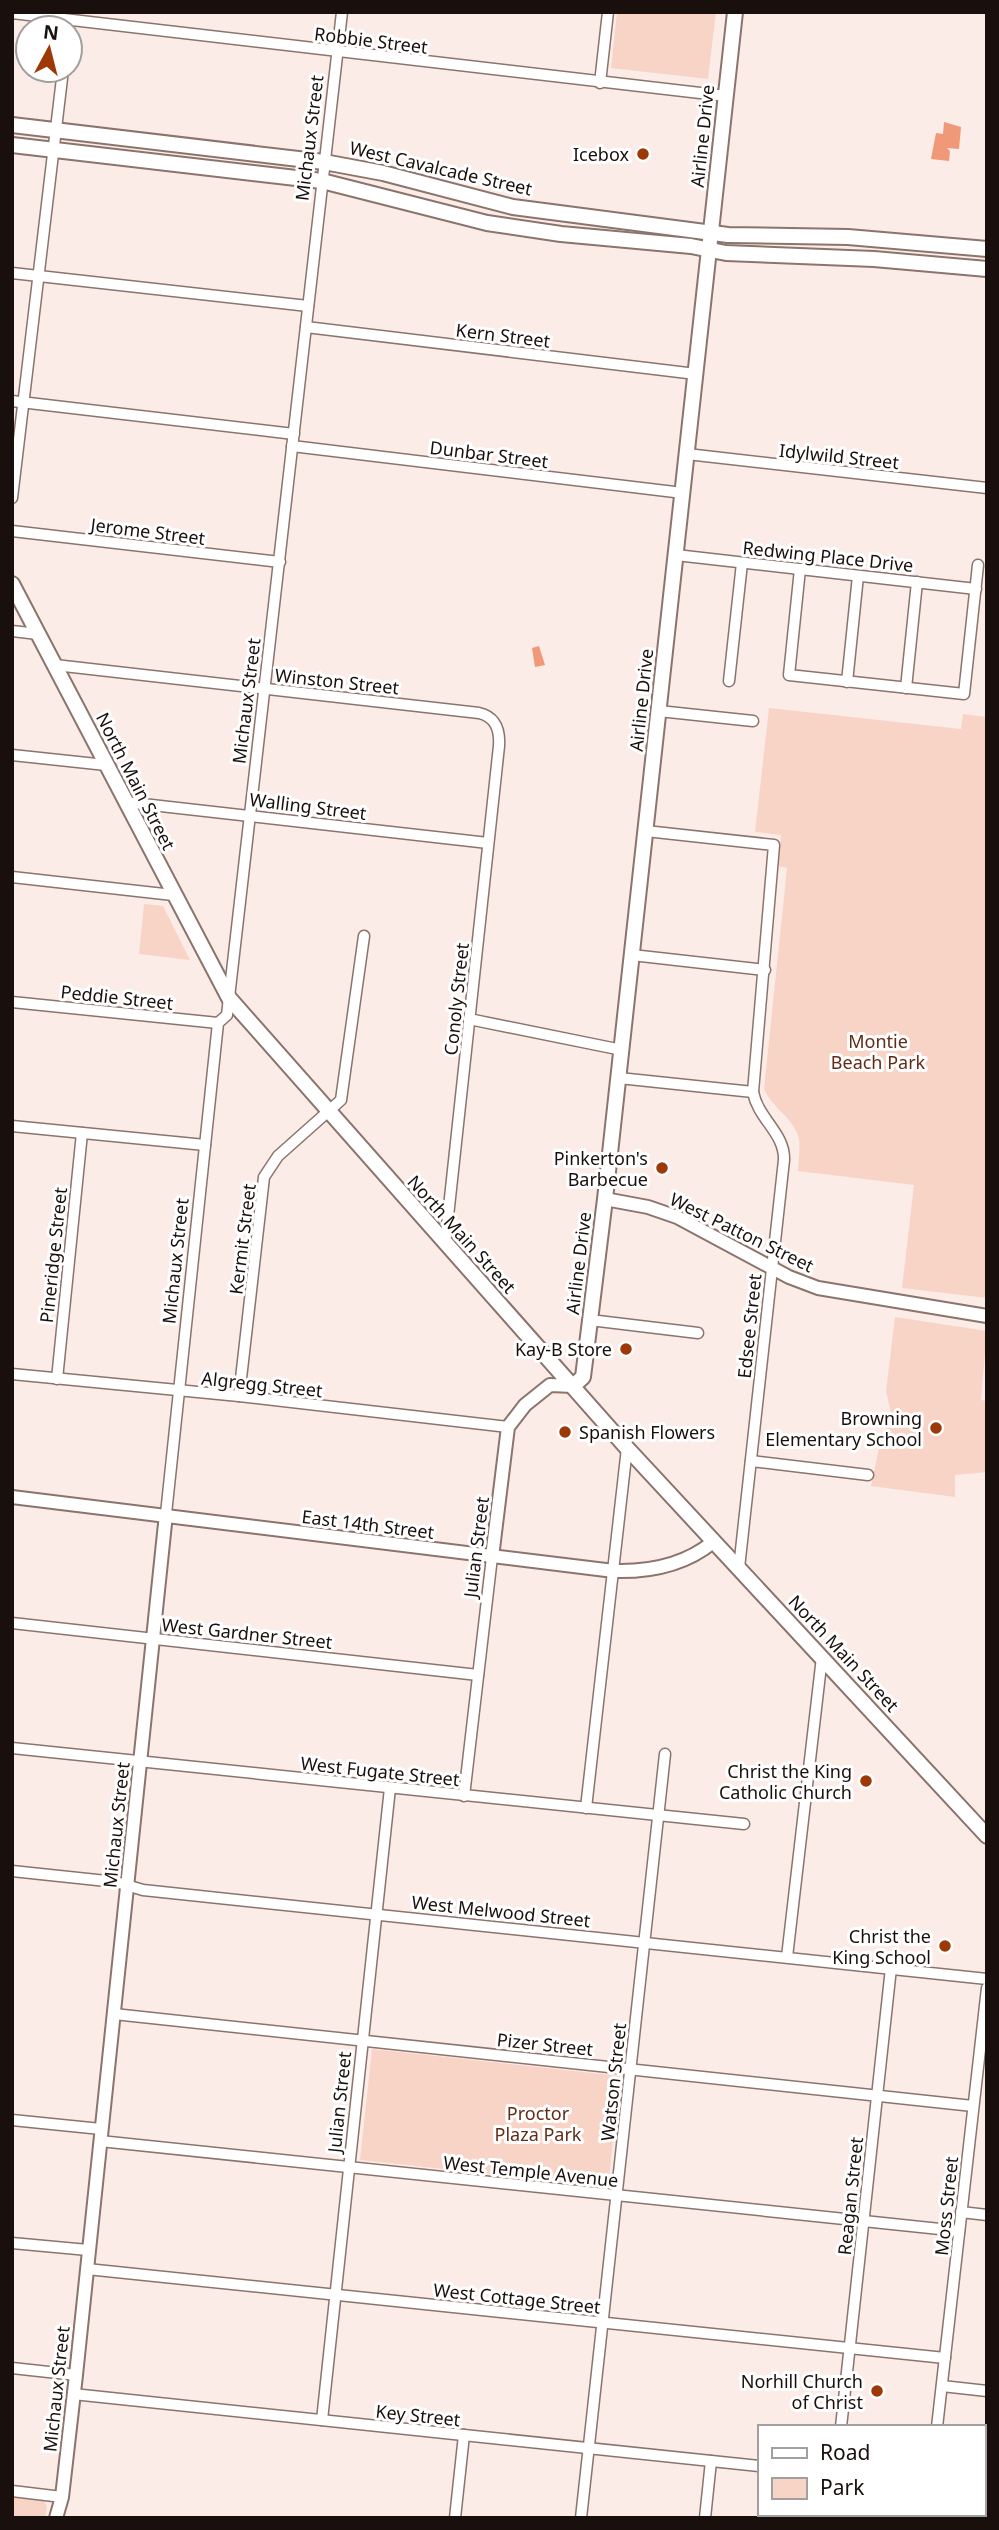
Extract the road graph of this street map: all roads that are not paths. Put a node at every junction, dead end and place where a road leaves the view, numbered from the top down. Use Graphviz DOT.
graph roads {
  1 [pos="342,12"];
  2 [pos="608,12"];
  3 [pos="735,12"];
  4 [pos="84,22"];
  5 [pos="337,52"];
  6 [pos="600,83"];
  7 [pos="61,84"];
  8 [pos="726,96"];
  9 [pos="12,125"];
  10 [pos="56,131"];
  11 [pos="12,145"];
  12 [pos="54,150"];
  13 [pos="324,162"];
  14 [pos="322,181"];
  15 [pos="513,208"];
  16 [pos="509,227"];
  17 [pos="711,232"];
  18 [pos="987,249"];
  19 [pos="709,250"];
  20 [pos="987,258"];
  21 [pos="911,262"];
  22 [pos="987,269"];
  23 [pos="12,273"];
  24 [pos="39,276"];
  25 [pos="308,306"];
  26 [pos="306,327"];
  27 [pos="696,374"];
  28 [pos="17,402"];
  29 [pos="293,434"];
  30 [pos="292,446"];
  31 [pos="687,454"];
  32 [pos="987,488"];
  33 [pos="683,493"];
  34 [pos="12,498"];
  35 [pos="12,531"];
  36 [pos="676,555"];
  37 [pos="280,562"];
  38 [pos="741,563"];
  39 [pos="978,565"];
  40 [pos="800,569"];
  41 [pos="858,576"];
  42 [pos="917,582"];
  43 [pos="12,584"];
  44 [pos="976,589"];
  45 [pos="12,631"];
  46 [pos="38,634"];
  47 [pos="55,665"];
  48 [pos="729,681"];
  49 [pos="847,682"];
  50 [pos="906,688"];
  51 [pos="265,689"];
  52 [pos="659,710"];
  53 [pos="753,721"];
  54 [pos="12,755"];
  55 [pos="497,757"];
  56 [pos="106,765"];
  57 [pos="125,802"];
  58 [pos="251,816"];
  59 [pos="646,831"];
  60 [pos="488,843"];
  61 [pos="12,877"];
  62 [pos="173,895"];
  63 [pos="363,936"];
  64 [pos="632,955"];
  65 [pos="765,970"];
  66 [pos="229,998"];
  67 [pos="12,1002"];
  68 [pos="469,1019"];
  69 [pos="218,1023"];
  70 [pos="622,1050"];
  71 [pos="619,1078"];
  72 [pos="753,1092"];
  73 [pos="327,1110"];
  74 [pos="12,1126"];
  75 [pos="82,1133"];
  76 [pos="205,1145"];
  77 [pos="605,1199"];
  78 [pos="445,1244"];
  79 [pos="771,1268"];
  80 [pos="987,1316"];
  81 [pos="590,1320"];
  82 [pos="698,1333"];
  83 [pos="12,1374"];
  84 [pos="57,1379"];
  85 [pos="573,1386"];
  86 [pos="179,1391"];
  87 [pos="239,1396"];
  88 [pos="508,1427"];
  89 [pos="627,1448"];
  90 [pos="751,1461"];
  91 [pos="868,1475"];
  92 [pos="12,1497"];
  93 [pos="166,1514"];
  94 [pos="713,1542"];
  95 [pos="492,1557"];
  96 [pos="738,1568"];
  97 [pos="614,1571"];
  98 [pos="12,1623"];
  99 [pos="155,1638"];
  100 [pos="822,1657"];
  101 [pos="478,1675"];
  102 [pos="12,1748"];
  103 [pos="666,1754"];
  104 [pos="141,1761"];
  105 [pos="390,1788"];
  106 [pos="464,1796"];
  107 [pos="586,1808"];
  108 [pos="659,1816"];
  109 [pos="744,1824"];
  110 [pos="987,1836"];
  111 [pos="12,1871"];
  112 [pos="127,1885"];
  113 [pos="376,1914"];
  114 [pos="644,1942"];
  115 [pos="787,1957"];
  116 [pos="891,1968"];
  117 [pos="987,1979"];
  118 [pos="987,1988"];
  119 [pos="114,2014"];
  120 [pos="363,2040"];
  121 [pos="984,2043"];
  122 [pos="631,2069"];
  123 [pos="877,2095"];
  124 [pos="974,2106"];
  125 [pos="12,2120"];
  126 [pos="100,2135"];
  127 [pos="349,2168"];
  128 [pos="617,2195"];
  129 [pos="961,2213"];
  130 [pos="987,2215"];
  131 [pos="862,2221"];
  132 [pos="959,2231"];
  133 [pos="12,2243"];
  134 [pos="89,2250"];
  135 [pos="87,2269"];
  136 [pos="335,2295"];
  137 [pos="602,2323"];
  138 [pos="849,2348"];
  139 [pos="945,2358"];
  140 [pos="12,2368"];
  141 [pos="76,2375"];
  142 [pos="942,2386"];
  143 [pos="987,2391"];
  144 [pos="73,2394"];
  145 [pos="322,2420"];
  146 [pos="841,2425"];
  147 [pos="937,2425"];
  148 [pos="464,2435"];
  149 [pos="588,2448"];
  150 [pos="711,2461"];
  151 [pos="758,2466"];
  152 [pos="12,2491"];
  153 [pos="62,2497"];
  154 [pos="57,2518"];
  155 [pos="455,2518"];
  156 [pos="580,2518"];
  157 [pos="705,2518"];
  1 -- 5 [label="street, Michaux Street"];
  2 -- 6 [label="street"];
  3 -- 8 [label="main road, Airline Drive"];
  4 -- 5 [label="street, Robbie Street"];
  5 -- 6 [label="street, Robbie Street"];
  5 -- 13 [label="street, Michaux Street"];
  6 -- 8 [label="street, Robbie Street"];
  7 -- 10 [label="street"];
  8 -- 17 [label="main road, Airline Drive"];
  9 -- 10 [label="main road, West Cavalcade Street"];
  10 -- 12 [label="street"];
  10 -- 13 [label="main road, West Cavalcade Street"];
  11 -- 12 [label="main road"];
  12 -- 14 [label="main road"];
  12 -- 24 [label="street"];
  13 -- 14 [label="street, Michaux Street"];
  13 -- 15 [label="main road, West Cavalcade Street"];
  14 -- 16 [label="main road"];
  14 -- 25 [label="street, Michaux Street"];
  15 -- 16 [label="main road"];
  15 -- 17 [label="main road, West Cavalcade Street"];
  16 -- 19 [label="main road"];
  17 -- 18 [label="main road, West Cavalcade Street"];
  17 -- 19 [label="main road, Airline Drive"];
  19 -- 21 [label="main road"];
  19 -- 27 [label="main road, Airline Drive"];
  20 -- 21 [label="main road"];
  21 -- 22 [label="main road"];
  23 -- 24 [label="street"];
  24 -- 25 [label="street"];
  24 -- 28 [label="street"];
  25 -- 26 [label="street, Michaux Street"];
  26 -- 27 [label="street, Kern Street"];
  26 -- 29 [label="street, Michaux Street"];
  27 -- 31 [label="main road, Airline Drive"];
  28 -- 29 [label="street"];
  28 -- 34 [label="street"];
  29 -- 30 [label="street, Michaux Street"];
  30 -- 33 [label="street, Dunbar Street"];
  30 -- 37 [label="street, Michaux Street"];
  31 -- 32 [label="street, Idylwild Street"];
  31 -- 33 [label="main road, Airline Drive"];
  33 -- 36 [label="main road, Airline Drive"];
  35 -- 37 [label="street, Jerome Street"];
  36 -- 38 [label="street, Redwing Place Drive"];
  36 -- 52 [label="main road, Airline Drive"];
  37 -- 51 [label="street, Michaux Street"];
  38 -- 40 [label="street, Redwing Place Drive"];
  38 -- 48 [label="street"];
  39 -- 44 [label="street"];
  40 -- 41 [label="street, Redwing Place Drive"];
  40 -- 49 [label="street"];
  41 -- 42 [label="street, Redwing Place Drive"];
  41 -- 49 [label="street"];
  42 -- 44 [label="street, Redwing Place Drive"];
  42 -- 50 [label="street"];
  43 -- 46 [label="main road, North Main Street"];
  44 -- 50 [label="street"];
  45 -- 46 [label="street"];
  46 -- 47 [label="main road, North Main Street"];
  47 -- 51 [label="street, Winston Street"];
  47 -- 56 [label="main road, North Main Street"];
  49 -- 50 [label="street"];
  51 -- 55 [label="street, Winston Street"];
  51 -- 58 [label="street, Michaux Street"];
  52 -- 53 [label="street"];
  52 -- 59 [label="main road, Airline Drive"];
  54 -- 56 [label="street"];
  55 -- 60 [label="street, Conoly Street"];
  56 -- 57 [label="main road, North Main Street"];
  57 -- 58 [label="street, Walling Street"];
  57 -- 62 [label="main road, North Main Street"];
  58 -- 60 [label="street, Walling Street"];
  58 -- 66 [label="street, Michaux Street"];
  59 -- 64 [label="main road, Airline Drive"];
  59 -- 65 [label="street"];
  60 -- 68 [label="street, Conoly Street"];
  61 -- 62 [label="street"];
  62 -- 66 [label="main road, North Main Street"];
  63 -- 73 [label="street, Kermit Street"];
  64 -- 65 [label="street"];
  64 -- 70 [label="main road, Airline Drive"];
  65 -- 72 [label="street"];
  66 -- 69 [label="street, Michaux Street"];
  66 -- 73 [label="main road, North Main Street"];
  67 -- 69 [label="street, Peddie Street"];
  68 -- 70 [label="street"];
  68 -- 78 [label="street, Conoly Street"];
  69 -- 76 [label="street, Michaux Street"];
  70 -- 71 [label="main road, Airline Drive"];
  71 -- 72 [label="street"];
  71 -- 77 [label="main road, Airline Drive"];
  72 -- 79 [label="street, Edsee Street"];
  73 -- 78 [label="main road, North Main Street"];
  73 -- 87 [label="street, Kermit Street"];
  74 -- 75 [label="street"];
  75 -- 76 [label="street"];
  75 -- 84 [label="street, Pineridge Street"];
  76 -- 86 [label="street, Michaux Street"];
  77 -- 79 [label="street, West Patton Street"];
  77 -- 81 [label="main road, Airline Drive"];
  78 -- 85 [label="main road, North Main Street"];
  79 -- 80 [label="street, West Patton Street"];
  79 -- 90 [label="street, Edsee Street"];
  81 -- 82 [label="street"];
  81 -- 85 [label="main road, Airline Drive"];
  83 -- 84 [label="street, Algregg Street"];
  84 -- 86 [label="street, Algregg Street"];
  85 -- 88 [label="street"];
  85 -- 89 [label="main road, North Main Street"];
  86 -- 87 [label="street, Algregg Street"];
  86 -- 93 [label="street, Michaux Street"];
  87 -- 88 [label="street, Algregg Street"];
  88 -- 95 [label="street, Julian Street"];
  89 -- 94 [label="main road, North Main Street"];
  89 -- 97 [label="street"];
  90 -- 91 [label="street"];
  90 -- 96 [label="street, Edsee Street"];
  92 -- 93 [label="street, East 14th Street"];
  93 -- 95 [label="street, East 14th Street"];
  93 -- 99 [label="street, Michaux Street"];
  94 -- 96 [label="main road, North Main Street"];
  94 -- 97 [label="street, East 14th Street"];
  95 -- 97 [label="street, East 14th Street"];
  95 -- 101 [label="street, Julian Street"];
  96 -- 100 [label="main road, North Main Street"];
  97 -- 107 [label="street"];
  98 -- 99 [label="street, West Gardner Street"];
  99 -- 101 [label="street, West Gardner Street"];
  99 -- 104 [label="street, Michaux Street"];
  100 -- 110 [label="main road, North Main Street"];
  100 -- 115 [label="street"];
  101 -- 106 [label="street, Julian Street"];
  102 -- 104 [label="street, West Fugate Street"];
  103 -- 108 [label="street, Watson Street"];
  104 -- 105 [label="street, West Fugate Street"];
  104 -- 112 [label="street, Michaux Street"];
  105 -- 106 [label="street, West Fugate Street"];
  105 -- 113 [label="street, Julian Street"];
  106 -- 107 [label="street, West Fugate Street"];
  107 -- 108 [label="street, West Fugate Street"];
  108 -- 109 [label="street, West Fugate Street"];
  108 -- 114 [label="street, Watson Street"];
  111 -- 112 [label="street, West Melwood Street"];
  112 -- 113 [label="street, West Melwood Street"];
  112 -- 119 [label="street, Michaux Street"];
  113 -- 114 [label="street, West Melwood Street"];
  113 -- 120 [label="street, Julian Street"];
  114 -- 115 [label="street, West Melwood Street"];
  114 -- 122 [label="street, Watson Street"];
  115 -- 116 [label="street, West Melwood Street"];
  116 -- 117 [label="street, West Melwood Street"];
  116 -- 123 [label="street, Reagan Street"];
  118 -- 121 [label="street, Moss Street"];
  119 -- 120 [label="street, Pizer Street"];
  119 -- 126 [label="street, Michaux Street"];
  120 -- 122 [label="street, Pizer Street"];
  120 -- 127 [label="street, Julian Street"];
  121 -- 124 [label="street, Moss Street"];
  122 -- 123 [label="street, Pizer Street"];
  122 -- 128 [label="street, Watson Street"];
  123 -- 124 [label="street, Pizer Street"];
  123 -- 131 [label="street, Reagan Street"];
  124 -- 129 [label="street, Moss Street"];
  125 -- 126 [label="street, West Temple Avenue"];
  126 -- 127 [label="street, West Temple Avenue"];
  126 -- 134 [label="street, Michaux Street"];
  127 -- 128 [label="street, West Temple Avenue"];
  127 -- 136 [label="street, Julian Street"];
  128 -- 131 [label="street, West Temple Avenue"];
  128 -- 137 [label="street, Watson Street"];
  129 -- 130 [label="street"];
  129 -- 132 [label="street, Moss Street"];
  131 -- 132 [label="street, West Temple Avenue"];
  131 -- 138 [label="street, Reagan Street"];
  132 -- 139 [label="street, Moss Street"];
  133 -- 134 [label="street"];
  134 -- 135 [label="street, Michaux Street"];
  135 -- 136 [label="street, West Cottage Street"];
  135 -- 141 [label="street, Michaux Street"];
  136 -- 137 [label="street, West Cottage Street"];
  136 -- 145 [label="street, Julian Street"];
  137 -- 138 [label="street, West Cottage Street"];
  137 -- 149 [label="street, Watson Street"];
  138 -- 139 [label="street, West Cottage Street"];
  138 -- 146 [label="street, Reagan Street"];
  139 -- 142 [label="street, Moss Street"];
  140 -- 141 [label="street"];
  141 -- 144 [label="street, Michaux Street"];
  142 -- 143 [label="street"];
  142 -- 147 [label="street, Moss Street"];
  144 -- 145 [label="street, Key Street"];
  144 -- 153 [label="street, Michaux Street"];
  145 -- 148 [label="street, Key Street"];
  148 -- 149 [label="street, Key Street"];
  148 -- 155 [label="street"];
  149 -- 150 [label="street, Key Street"];
  149 -- 156 [label="street, Watson Street"];
  150 -- 151 [label="street, Key Street"];
  150 -- 157 [label="street"];
  152 -- 153 [label="street"];
  153 -- 154 [label="street, Michaux Street"];
}
